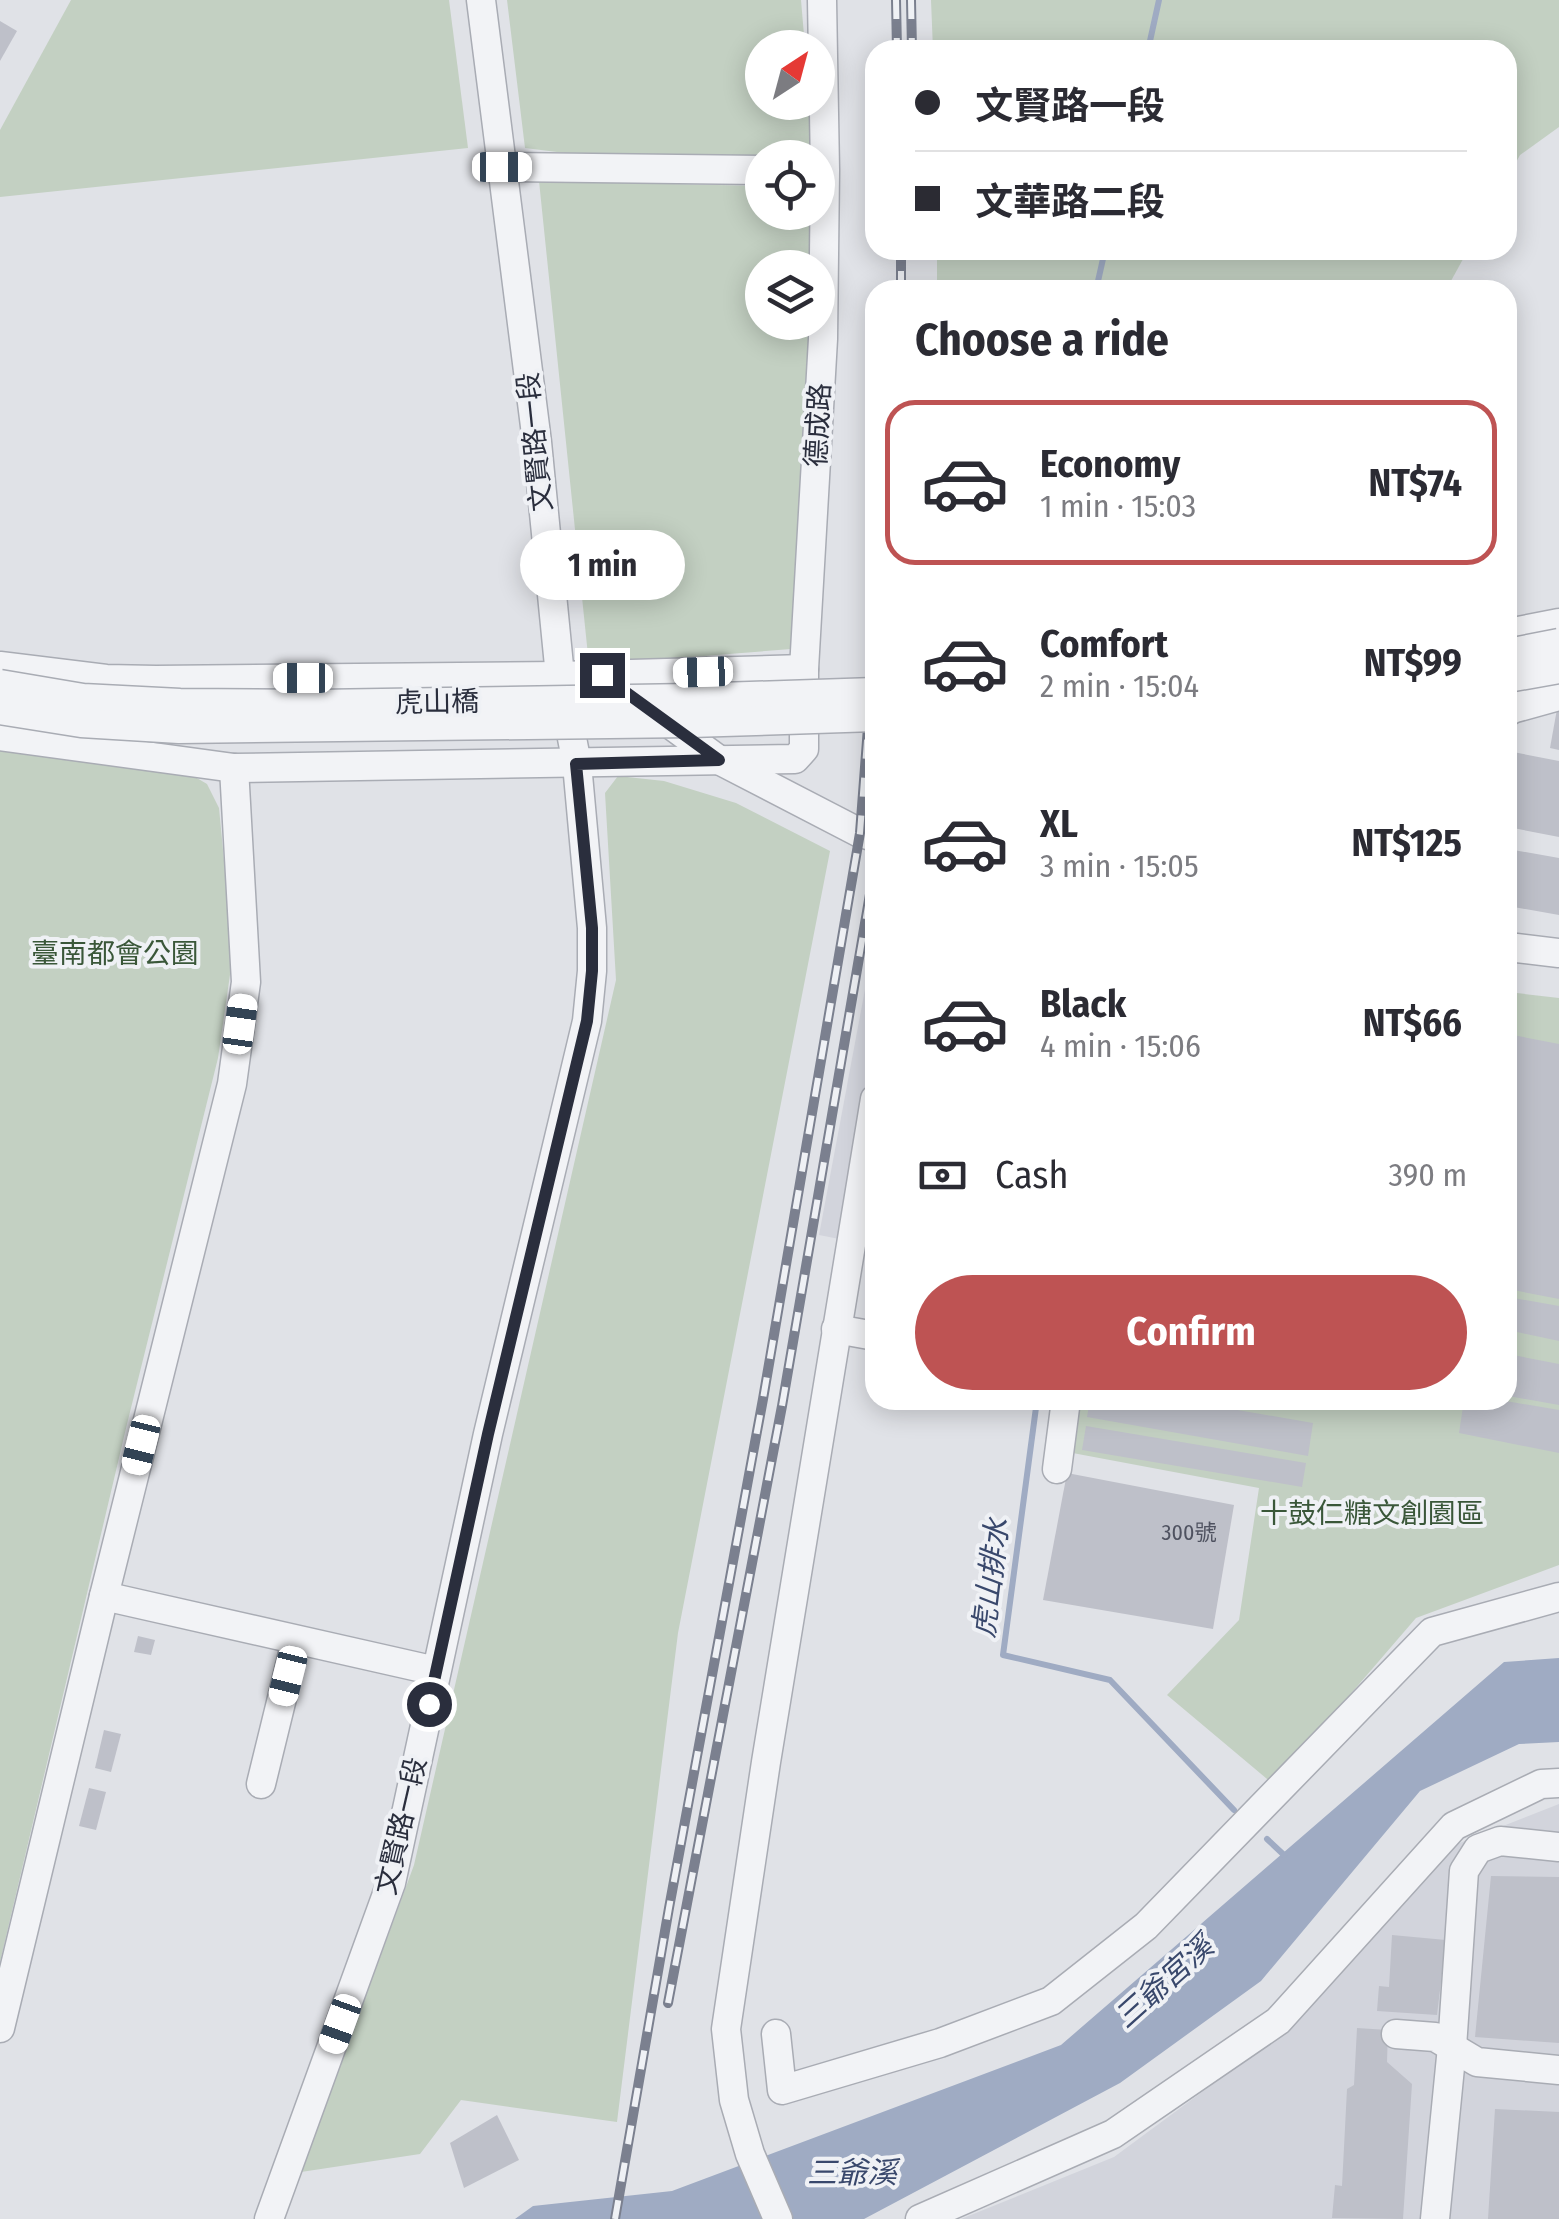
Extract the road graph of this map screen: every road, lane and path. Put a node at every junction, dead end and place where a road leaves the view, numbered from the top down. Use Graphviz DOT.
graph roads {
  1 [pos="481,0"];
  2 [pos="822,0"];
  3 [pos="821,140"];
  4 [pos="502,167"];
  5 [pos="745,170"];
  6 [pos="822,230"];
  7 [pos="1559,623"];
  8 [pos="1517,631"];
  9 [pos="1559,641"];
  10 [pos="1517,650"];
  11 [pos="0,666"];
  12 [pos="804,669"];
  13 [pos="1559,669"];
  14 [pos="602,675"];
  15 [pos="560,676"];
  16 [pos="1517,676"];
  17 [pos="0,684"];
  18 [pos="865,692"];
  19 [pos="1559,696"];
  20 [pos="1517,698"];
  21 [pos="1517,708"];
  22 [pos="0,710"];
  23 [pos="865,718"];
  24 [pos="0,736"];
  25 [pos="719,760"];
  26 [pos="576,764"];
  27 [pos="234,768"];
  28 [pos="865,834"];
  29 [pos="1517,948"];
  30 [pos="1559,954"];
  31 [pos="865,1158"];
  32 [pos="836,1329"];
  33 [pos="865,1334"];
  34 [pos="1065,1410"];
  35 [pos="1057,1468"];
  36 [pos="104,1596"];
  37 [pos="1559,1597"];
  38 [pos="296,1641"];
  39 [pos="436,1671"];
  40 [pos="1559,1783"];
  41 [pos="260,1784"];
  42 [pos="1559,1847"];
  43 [pos="0,2028"];
  44 [pos="776,2034"];
  45 [pos="1396,2034"];
  46 [pos="1452,2047"];
  47 [pos="1559,2070"];
  48 [pos="268,2219"];
  49 [pos="778,2219"];
  50 [pos="920,2219"];
  51 [pos="1435,2219"];
  1 -- 4 [label="street, 文賢路一段"];
  2 -- 3 [label="street, 德成路"];
  4 -- 5 [label="street"];
  4 -- 15 [label="street, 文賢路一段"];
  6 -- 12 [label="street, 德成路"];
  7 -- 8 [label="street"];
  9 -- 10 [label="street, bridge"];
  9 -- 20 [label="street"];
  11 -- 15 [label="street"];
  12 -- 14 [label="street"];
  12 -- 25 [label="street, 德成路"];
  13 -- 16 [label="street, bridge"];
  14 -- 15 [label="street"];
  14 -- 25 [label="street"];
  15 -- 26 [label="street, 文賢路一段"];
  17 -- 18 [label="street, 虎山橋, bridge"];
  19 -- 21 [label="street"];
  22 -- 23 [label="street, 虎山橋, bridge"];
  24 -- 27 [label="street, 德成路"];
  25 -- 26 [label="street, 德成路"];
  25 -- 28 [label="street"];
  26 -- 27 [label="street, 德成路"];
  26 -- 39 [label="street, 文賢路一段"];
  27 -- 36 [label="street"];
  29 -- 30 [label="street"];
  31 -- 32 [label="street"];
  32 -- 33 [label="street"];
  32 -- 49 [label="street"];
  34 -- 35 [label="street"];
  36 -- 38 [label="street"];
  36 -- 43 [label="street"];
  37 -- 44 [label="street"];
  38 -- 39 [label="street"];
  38 -- 41 [label="street"];
  39 -- 48 [label="street, 文賢路一段"];
  40 -- 50 [label="street"];
  42 -- 46 [label="street"];
  45 -- 46 [label="street"];
  46 -- 47 [label="street"];
  46 -- 51 [label="street"];
}
